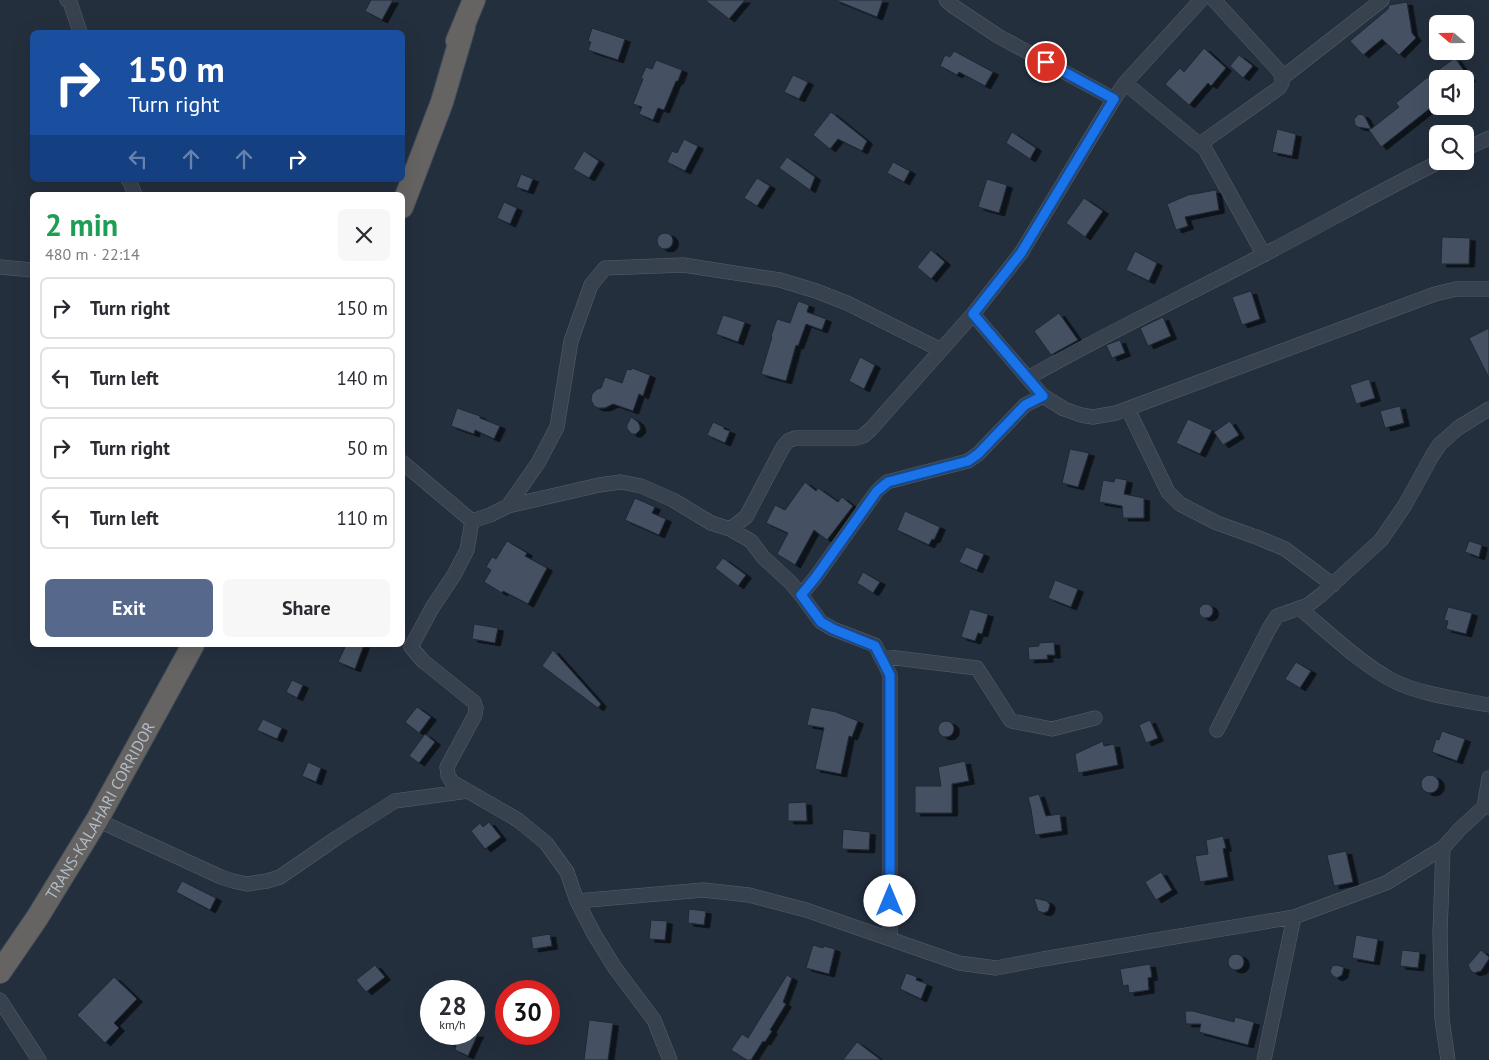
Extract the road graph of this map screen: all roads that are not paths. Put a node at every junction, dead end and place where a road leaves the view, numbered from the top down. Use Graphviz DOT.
graph roads {
  1 [pos="67,0"];
  2 [pos="474,0"];
  3 [pos="946,0"];
  4 [pos="1201,0"];
  5 [pos="1214,0"];
  6 [pos="1382,0"];
  7 [pos="464,27"];
  8 [pos="79,30"];
  9 [pos="1282,78"];
  10 [pos="1125,83"];
  11 [pos="1114,99"];
  12 [pos="1489,138"];
  13 [pos="1200,144"];
  14 [pos="1474,146"];
  15 [pos="405,165"];
  16 [pos="1429,167"];
  17 [pos="405,199"];
  18 [pos="1264,255"];
  19 [pos="0,268"];
  20 [pos="30,270"];
  21 [pos="1489,288"];
  22 [pos="973,314"];
  23 [pos="941,350"];
  24 [pos="1028,378"];
  25 [pos="1043,396"];
  26 [pos="1128,409"];
  27 [pos="1489,409"];
  28 [pos="405,465"];
  29 [pos="508,506"];
  30 [pos="472,521"];
  31 [pos="730,529"];
  32 [pos="1333,585"];
  33 [pos="801,595"];
  34 [pos="1300,608"];
  35 [pos="192,647"];
  36 [pos="880,656"];
  37 [pos="1489,705"];
  38 [pos="1095,718"];
  39 [pos="1217,730"];
  40 [pos="1489,778"];
  41 [pos="468,791"];
  42 [pos="1486,807"];
  43 [pos="97,820"];
  44 [pos="1443,848"];
  45 [pos="577,901"];
  46 [pos="1294,917"];
  47 [pos="890,939"];
  48 [pos="0,972"];
  49 [pos="0,1000"];
  50 [pos="39,1060"];
  51 [pos="670,1060"];
  52 [pos="1264,1060"];
  53 [pos="1448,1060"];
  1 -- 8 [label="street"];
  2 -- 7 [label="highway"];
  3 -- 11 [label="street"];
  4 -- 10 [label="street"];
  5 -- 9 [label="street"];
  6 -- 9 [label="street"];
  7 -- 15 [label="highway"];
  7 -- 17 [label="highway"];
  9 -- 13 [label="street"];
  10 -- 11 [label="street"];
  10 -- 13 [label="street"];
  11 -- 22 [label="street"];
  12 -- 14 [label="street"];
  13 -- 18 [label="street"];
  16 -- 18 [label="street"];
  18 -- 24 [label="street"];
  19 -- 20 [label="street"];
  21 -- 26 [label="street"];
  22 -- 23 [label="street"];
  22 -- 24 [label="street"];
  23 -- 29 [label="street"];
  23 -- 31 [label="street"];
  24 -- 25 [label="street"];
  25 -- 26 [label="street"];
  25 -- 33 [label="street"];
  26 -- 32 [label="street"];
  27 -- 32 [label="street"];
  28 -- 30 [label="street"];
  29 -- 30 [label="street"];
  29 -- 31 [label="street"];
  30 -- 41 [label="street"];
  31 -- 33 [label="street"];
  32 -- 34 [label="street"];
  33 -- 36 [label="street"];
  34 -- 37 [label="street"];
  34 -- 39 [label="street"];
  35 -- 43 [label="highway, TRANS-KALAHARI CORRIDOR"];
  36 -- 38 [label="street"];
  36 -- 47 [label="street"];
  40 -- 42 [label="street"];
  41 -- 43 [label="street"];
  41 -- 45 [label="street"];
  42 -- 44 [label="street"];
  43 -- 48 [label="highway, TRANS-KALAHARI CORRIDOR"];
  44 -- 46 [label="street"];
  44 -- 53 [label="street"];
  45 -- 47 [label="street"];
  45 -- 51 [label="street"];
  46 -- 47 [label="street"];
  46 -- 52 [label="street"];
  49 -- 50 [label="street"];
}
